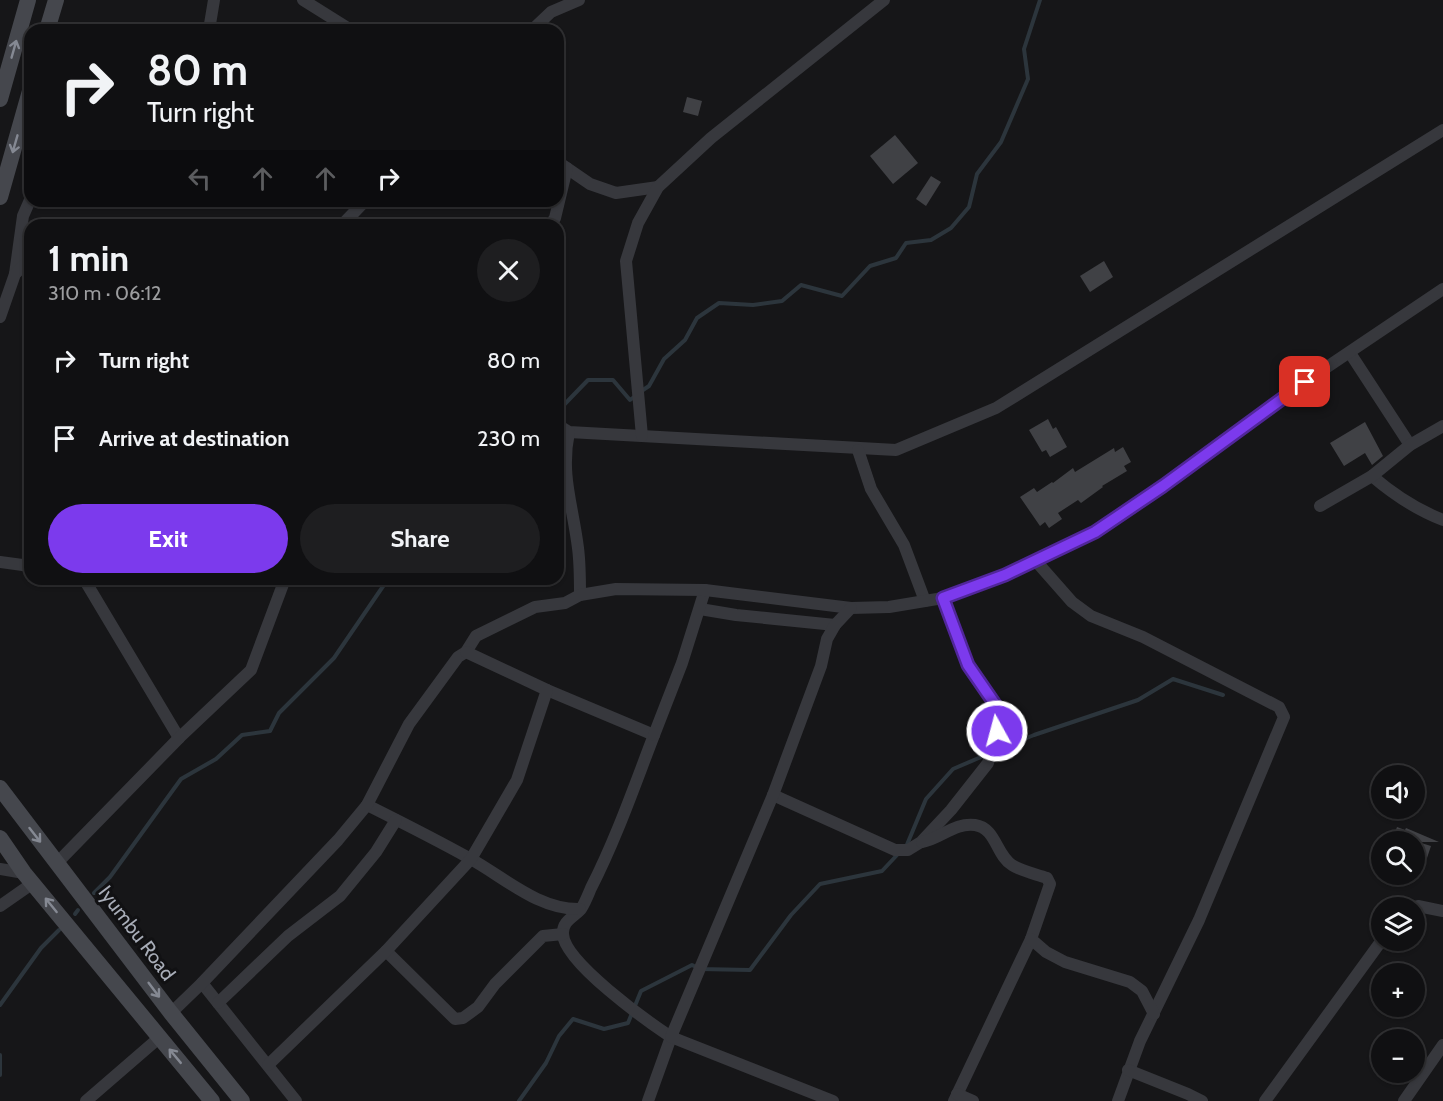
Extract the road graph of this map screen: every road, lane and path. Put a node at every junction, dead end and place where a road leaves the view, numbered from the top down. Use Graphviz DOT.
graph roads {
  1 [pos="28,0"];
  2 [pos="56,0"];
  3 [pos="214,0"];
  4 [pos="303,0"];
  5 [pos="579,0"];
  6 [pos="884,0"];
  7 [pos="49,24"];
  8 [pos="209,24"];
  9 [pos="341,24"];
  10 [pos="538,24"];
  11 [pos="0,99"];
  12 [pos="24,112"];
  13 [pos="1443,130"];
  14 [pos="564,166"];
  15 [pos="658,187"];
  16 [pos="0,196"];
  17 [pos="27,207"];
  18 [pos="359,207"];
  19 [pos="348,219"];
  20 [pos="19,244"];
  21 [pos="24,249"];
  22 [pos="24,265"];
  23 [pos="15,274"];
  24 [pos="1443,290"];
  25 [pos="0,317"];
  26 [pos="1350,353"];
  27 [pos="1443,426"];
  28 [pos="564,428"];
  29 [pos="642,436"];
  30 [pos="564,439"];
  31 [pos="1410,445"];
  32 [pos="858,450"];
  33 [pos="1372,476"];
  34 [pos="1320,506"];
  35 [pos="1443,520"];
  36 [pos="1035,560"];
  37 [pos="0,562"];
  38 [pos="24,565"];
  39 [pos="88,585"];
  40 [pos="283,585"];
  41 [pos="705,590"];
  42 [pos="580,595"];
  43 [pos="943,598"];
  44 [pos="925,601"];
  45 [pos="851,608"];
  46 [pos="700,609"];
  47 [pos="835,626"];
  48 [pos="466,652"];
  49 [pos="547,690"];
  50 [pos="654,735"];
  51 [pos="179,738"];
  52 [pos="0,788"];
  53 [pos="773,795"];
  54 [pos="366,805"];
  55 [pos="396,820"];
  56 [pos="0,838"];
  57 [pos="921,842"];
  58 [pos="471,859"];
  59 [pos="57,863"];
  60 [pos="0,869"];
  61 [pos="28,878"];
  62 [pos="0,906"];
  63 [pos="1425,907"];
  64 [pos="580,909"];
  65 [pos="1443,911"];
  66 [pos="563,934"];
  67 [pos="1031,939"];
  68 [pos="386,951"];
  69 [pos="1374,951"];
  70 [pos="202,983"];
  71 [pos="218,1002"];
  72 [pos="171,1012"];
  73 [pos="1154,1014"];
  74 [pos="671,1037"];
  75 [pos="160,1038"];
  76 [pos="1443,1045"];
  77 [pos="268,1065"];
  78 [pos="1128,1070"];
  79 [pos="955,1097"];
  80 [pos="87,1101"];
  81 [pos="212,1101"];
  82 [pos="242,1101"];
  83 [pos="296,1101"];
  84 [pos="648,1101"];
  85 [pos="833,1101"];
  86 [pos="974,1101"];
  87 [pos="1118,1101"];
  88 [pos="1202,1101"];
  89 [pos="1265,1101"];
  90 [pos="1404,1101"];
  11 -- 1 [label="main road, one-way"];
  2 -- 7 [label="main road"];
  3 -- 8 [label="street"];
  4 -- 9 [label="street"];
  5 -- 10 [label="street"];
  6 -- 15 [label="street"];
  12 -- 16 [label="main road, one-way"];
  13 -- 32 [label="street"];
  14 -- 15 [label="street"];
  15 -- 29 [label="street"];
  17 -- 20 [label="street"];
  18 -- 19 [label="street"];
  20 -- 21 [label="street"];
  20 -- 23 [label="street"];
  22 -- 23 [label="street"];
  23 -- 25 [label="street"];
  24 -- 26 [label="street"];
  26 -- 31 [label="street"];
  26 -- 36 [label="street"];
  27 -- 31 [label="street"];
  28 -- 29 [label="street"];
  29 -- 32 [label="street"];
  30 -- 42 [label="street"];
  31 -- 33 [label="street"];
  32 -- 44 [label="street"];
  33 -- 34 [label="street"];
  33 -- 35 [label="street"];
  36 -- 43 [label="street"];
  36 -- 73 [label="street"];
  37 -- 38 [label="street"];
  39 -- 51 [label="street"];
  40 -- 51 [label="street"];
  41 -- 42 [label="street"];
  41 -- 45 [label="street"];
  41 -- 46 [label="street"];
  42 -- 48 [label="street"];
  43 -- 44 [label="street"];
  43 -- 57 [label="street"];
  44 -- 45 [label="street"];
  45 -- 47 [label="street"];
  46 -- 47 [label="street"];
  46 -- 50 [label="street"];
  47 -- 53 [label="street"];
  48 -- 49 [label="street"];
  48 -- 54 [label="street"];
  49 -- 50 [label="street"];
  49 -- 58 [label="street"];
  50 -- 64 [label="street"];
  51 -- 59 [label="street"];
  52 -- 59 [label="main road, Iyumbu Road, one-way"];
  53 -- 57 [label="street"];
  53 -- 74 [label="street"];
  54 -- 55 [label="street"];
  54 -- 70 [label="street"];
  55 -- 58 [label="street"];
  55 -- 71 [label="street"];
  56 -- 61 [label="main road"];
  57 -- 67 [label="street"];
  58 -- 64 [label="street"];
  58 -- 68 [label="street"];
  59 -- 72 [label="main road, Iyumbu Road, one-way"];
  60 -- 61 [label="street"];
  61 -- 62 [label="street"];
  75 -- 61 [label="main road, one-way"];
  63 -- 65 [label="street"];
  64 -- 66 [label="street"];
  66 -- 68 [label="street"];
  66 -- 74 [label="street"];
  67 -- 73 [label="street"];
  67 -- 79 [label="street"];
  68 -- 77 [label="street"];
  69 -- 89 [label="street"];
  70 -- 71 [label="street"];
  70 -- 72 [label="street"];
  71 -- 77 [label="street"];
  72 -- 82 [label="main road, Iyumbu Road"];
  73 -- 78 [label="street"];
  74 -- 84 [label="street"];
  74 -- 85 [label="street"];
  75 -- 80 [label="street"];
  81 -- 75 [label="main road, one-way"];
  76 -- 90 [label="street"];
  77 -- 83 [label="street"];
  78 -- 87 [label="street"];
  78 -- 88 [label="street"];
  79 -- 86 [label="street"];
}
